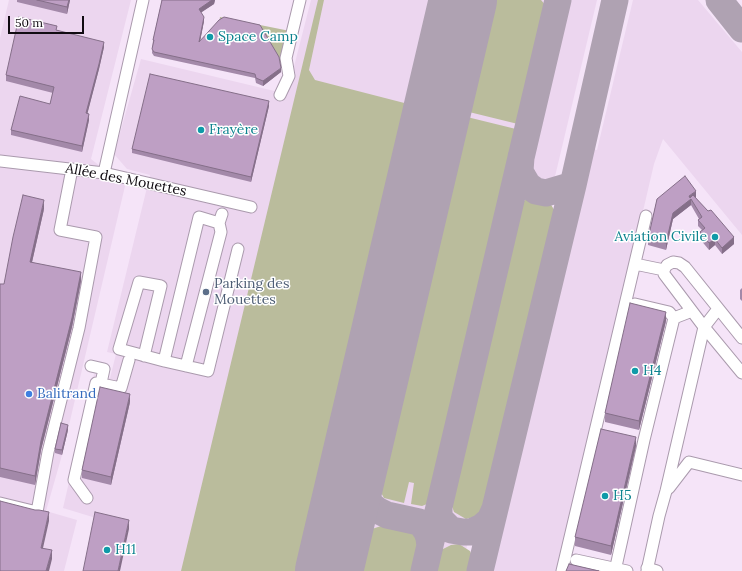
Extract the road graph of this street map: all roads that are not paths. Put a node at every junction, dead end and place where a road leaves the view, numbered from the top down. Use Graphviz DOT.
graph roads {
  1 [pos="143,0"];
  2 [pos="300,0"];
  3 [pos="280,95"];
  4 [pos="0,161"];
  5 [pos="72,169"];
  6 [pos="104,173"];
  7 [pos="226,201"];
  8 [pos="251,207"];
  9 [pos="646,216"];
  10 [pos="221,217"];
  11 [pos="238,249"];
  12 [pos="635,264"];
  13 [pos="664,270"];
  14 [pos="635,304"];
  15 [pos="718,309"];
  16 [pos="692,311"];
  17 [pos="674,318"];
  18 [pos="704,327"];
  19 [pos="742,338"];
  20 [pos="144,356"];
  21 [pos="129,360"];
  22 [pos="164,361"];
  23 [pos="91,366"];
  24 [pos="186,366"];
  25 [pos="742,373"];
  26 [pos="101,384"];
  27 [pos="742,475"];
  28 [pos="666,491"];
  29 [pos="88,498"];
  30 [pos="0,503"];
  31 [pos="576,560"];
  32 [pos="615,570"];
  33 [pos="650,570"];
  34 [pos="562,571"];
  35 [pos="627,571"];
  1 -- 6 [label="street"];
  2 -- 3 [label="street"];
  4 -- 5 [label="street, Allée des Mouettes"];
  5 -- 6 [label="street, Allée des Mouettes"];
  5 -- 30 [label="street"];
  6 -- 7 [label="street, Allée des Mouettes"];
  7 -- 8 [label="street, Allée des Mouettes"];
  7 -- 10 [label="street"];
  9 -- 12 [label="street"];
  10 -- 22 [label="street"];
  10 -- 24 [label="street"];
  11 -- 24 [label="street"];
  12 -- 13 [label="street"];
  12 -- 34 [label="street"];
  13 -- 15 [label="street"];
  13 -- 16 [label="street"];
  14 -- 17 [label="street"];
  15 -- 18 [label="street"];
  15 -- 19 [label="street"];
  16 -- 17 [label="street"];
  16 -- 18 [label="street"];
  17 -- 32 [label="street"];
  18 -- 25 [label="street"];
  18 -- 28 [label="street"];
  20 -- 20 [label="street"];
  20 -- 22 [label="street"];
  21 -- 26 [label="street"];
  22 -- 24 [label="street"];
  23 -- 26 [label="street"];
  26 -- 29 [label="street"];
  27 -- 28 [label="street"];
  28 -- 33 [label="street"];
  31 -- 32 [label="street"];
  32 -- 35 [label="street"];
}
